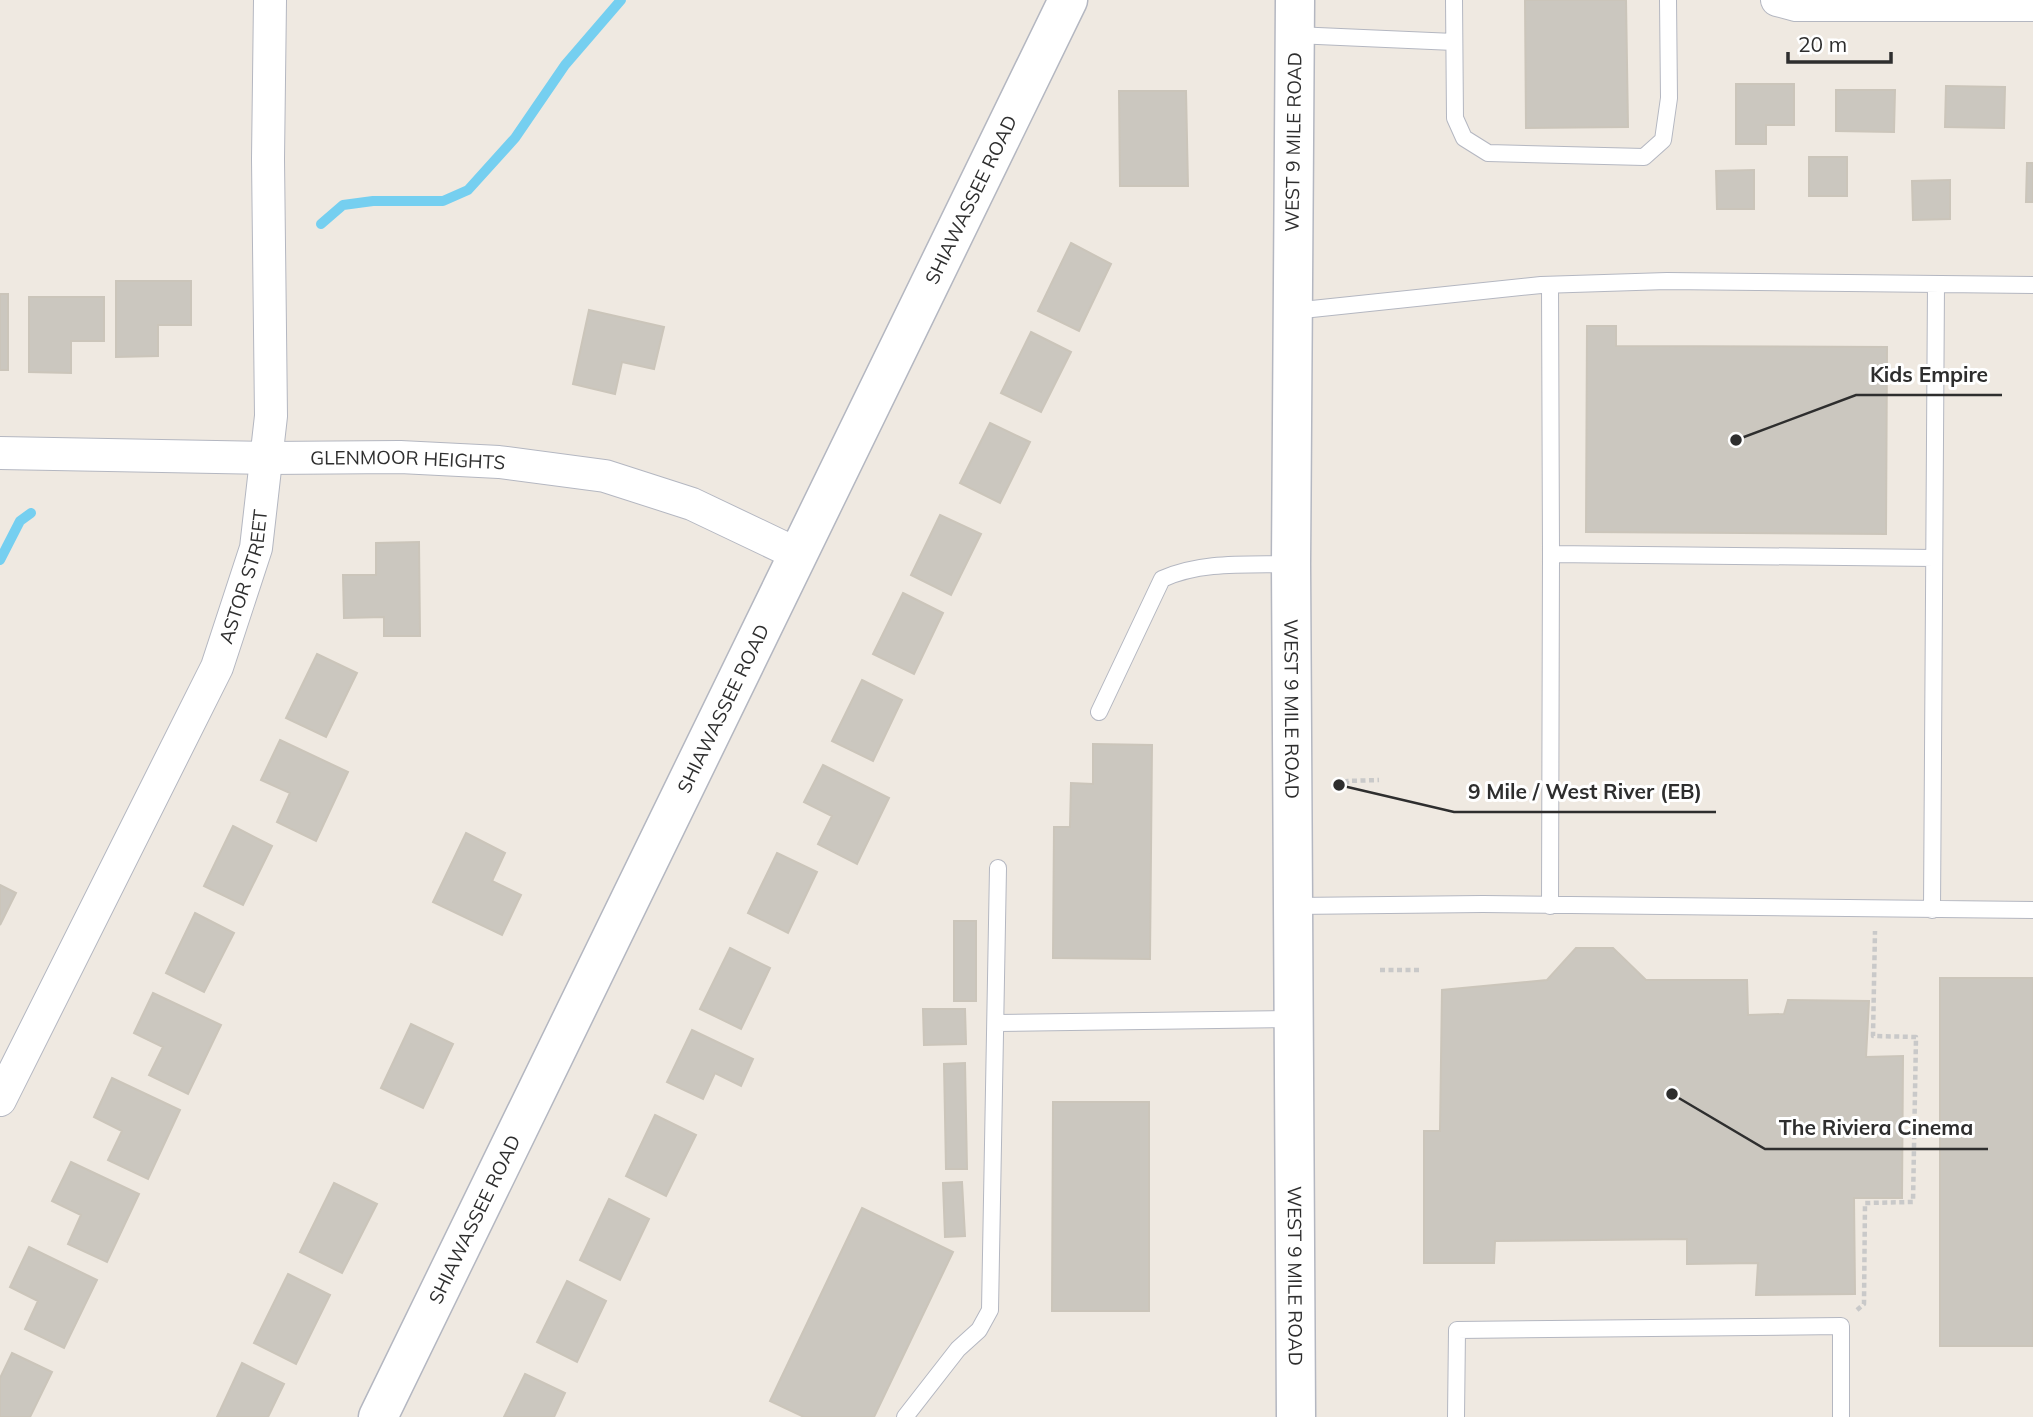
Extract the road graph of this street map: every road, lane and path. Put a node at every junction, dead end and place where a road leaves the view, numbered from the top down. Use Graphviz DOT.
graph roads {
  1 [pos="271,0"];
  2 [pos="1068,0"];
  3 [pos="1454,0"];
  4 [pos="1668,0"];
  5 [pos="1777,0"];
  6 [pos="2033,5"];
  7 [pos="1295,18"];
  8 [pos="1454,42"];
  9 [pos="1936,284"];
  10 [pos="1549,285"];
  11 [pos="2033,285"];
  12 [pos="1291,312"];
  13 [pos="0,453"];
  14 [pos="267,458"];
  15 [pos="797,554"];
  16 [pos="1551,554"];
  17 [pos="1934,558"];
  18 [pos="1291,564"];
  19 [pos="1099,712"];
  20 [pos="1379,780"];
  21 [pos="1339,785"];
  22 [pos="998,869"];
  23 [pos="1294,906"];
  24 [pos="1550,906"];
  25 [pos="1875,909"];
  26 [pos="1932,909"];
  27 [pos="2033,910"];
  28 [pos="1380,970"];
  29 [pos="1421,970"];
  30 [pos="1295,1018"];
  31 [pos="997,1023"];
  32 [pos="0,1100"];
  33 [pos="1841,1326"];
  34 [pos="378,1417"];
  35 [pos="905,1417"];
  36 [pos="1296,1417"];
  37 [pos="1456,1417"];
  38 [pos="1841,1417"];
  1 -- 14 [label="street, ASTOR STREET"];
  2 -- 15 [label="street, SHIAWASSEE ROAD"];
  3 -- 8 [label="lane"];
  4 -- 8 [label="lane"];
  5 -- 6 [label="street"];
  7 -- 8 [label="lane"];
  7 -- 12 [label="street, WEST 9 MILE ROAD"];
  9 -- 10 [label="lane"];
  9 -- 11 [label="lane"];
  9 -- 17 [label="lane"];
  10 -- 12 [label="lane"];
  10 -- 16 [label="lane"];
  12 -- 18 [label="street, WEST 9 MILE ROAD"];
  13 -- 14 [label="street, GLENMOOR HEIGHTS"];
  14 -- 15 [label="street, GLENMOOR HEIGHTS"];
  14 -- 32 [label="street, ASTOR STREET"];
  15 -- 34 [label="street, SHIAWASSEE ROAD"];
  16 -- 17 [label="lane"];
  16 -- 24 [label="lane"];
  17 -- 26 [label="lane"];
  18 -- 19 [label="lane"];
  18 -- 23 [label="street, WEST 9 MILE ROAD"];
  20 -- 21 [label="path"];
  22 -- 31 [label="lane"];
  23 -- 24 [label="lane"];
  23 -- 30 [label="street, WEST 9 MILE ROAD"];
  24 -- 25 [label="lane"];
  25 -- 26 [label="lane"];
  25 -- 33 [label="path"];
  26 -- 27 [label="lane"];
  28 -- 29 [label="path"];
  30 -- 31 [label="lane"];
  30 -- 36 [label="street, WEST 9 MILE ROAD"];
  31 -- 35 [label="lane"];
  33 -- 37 [label="lane"];
  33 -- 38 [label="lane"];
}
